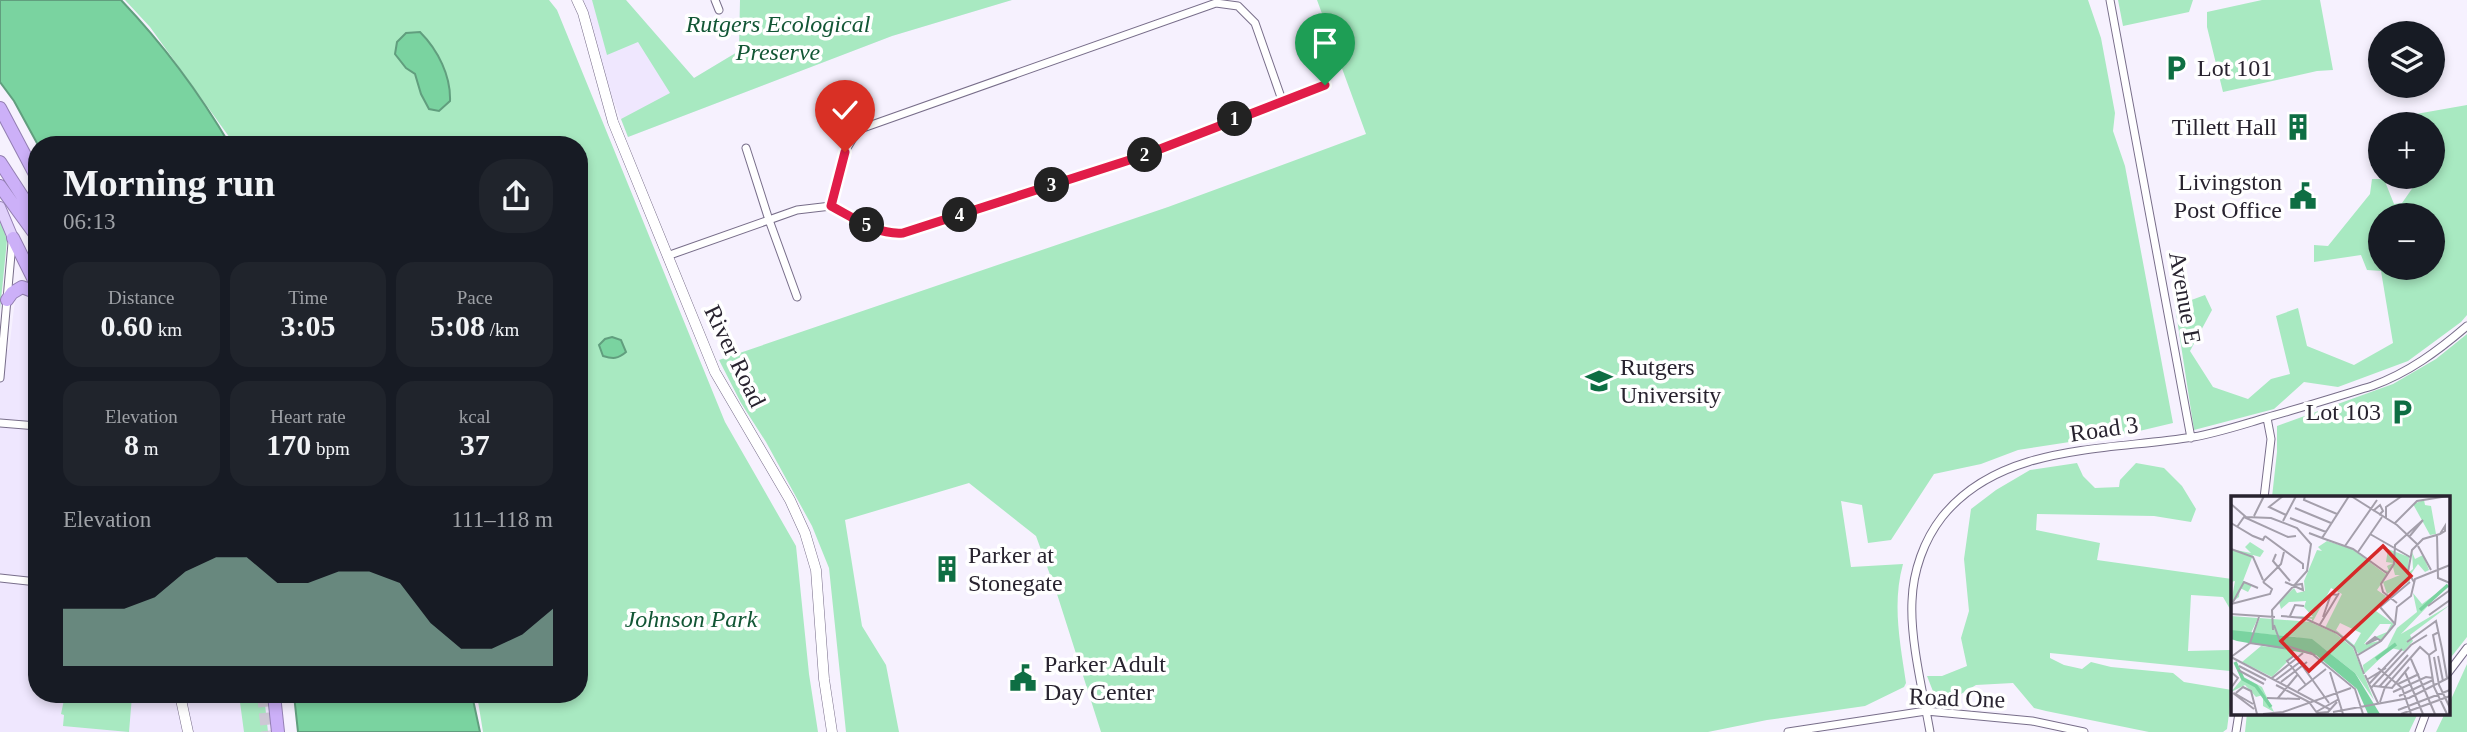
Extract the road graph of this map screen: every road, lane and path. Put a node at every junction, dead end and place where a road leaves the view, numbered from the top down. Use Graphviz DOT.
graph roads {
  1 [pos="578,0"];
  2 [pos="715,0"];
  3 [pos="2109,0"];
  4 [pos="719,10"];
  5 [pos="1325,85"];
  6 [pos="1282,100"];
  7 [pos="0,108"];
  8 [pos="746,148"];
  9 [pos="0,160"];
  10 [pos="28,161"];
  11 [pos="0,186"];
  12 [pos="28,196"];
  13 [pos="28,205"];
  14 [pos="831,206"];
  15 [pos="0,207"];
  16 [pos="768,220"];
  17 [pos="28,226"];
  18 [pos="13,239"];
  19 [pos="667,257"];
  20 [pos="28,268"];
  21 [pos="28,289"];
  22 [pos="797,298"];
  23 [pos="7,300"];
  24 [pos="2467,326"];
  25 [pos="1,344"];
  26 [pos="0,378"];
  27 [pos="2267,418"];
  28 [pos="0,423"];
  29 [pos="28,425"];
  30 [pos="2191,438"];
  31 [pos="2263,496"];
  32 [pos="0,579"];
  33 [pos="28,581"];
  34 [pos="2467,648"];
  35 [pos="2450,670"];
  36 [pos="182,703"];
  37 [pos="275,703"];
  38 [pos="1926,712"];
  39 [pos="2238,714"];
  40 [pos="2426,714"];
  41 [pos="188,732"];
  42 [pos="278,732"];
  43 [pos="832,732"];
  44 [pos="1788,732"];
  45 [pos="1930,732"];
  46 [pos="2084,732"];
  47 [pos="2236,732"];
  48 [pos="2419,732"];
  1 -- 19 [label="street, River Road"];
  2 -- 4 [label="street"];
  3 -- 30 [label="street, Avenue E"];
  5 -- 6 [label="street"];
  6 -- 14 [label="street"];
  6 -- 14 [label="street"];
  7 -- 10 [label="highway"];
  8 -- 16 [label="street"];
  9 -- 12 [label="highway"];
  9 -- 13 [label="highway"];
  11 -- 17 [label="highway"];
  14 -- 16 [label="street"];
  15 -- 18 [label="main road"];
  16 -- 19 [label="street"];
  16 -- 22 [label="street"];
  18 -- 20 [label="highway"];
  18 -- 23 [label="street"];
  19 -- 43 [label="street, River Road"];
  21 -- 23 [label="highway"];
  23 -- 25 [label="street"];
  24 -- 27 [label="street, Road 3"];
  25 -- 26 [label="street"];
  27 -- 30 [label="street, Road 3"];
  27 -- 31 [label="street"];
  28 -- 29 [label="street"];
  30 -- 38 [label="street, Road 3"];
  32 -- 33 [label="street"];
  34 -- 35 [label="street"];
  36 -- 41 [label="street"];
  37 -- 42 [label="highway"];
  38 -- 44 [label="street, Road One"];
  38 -- 45 [label="street, Road 3"];
  38 -- 46 [label="street, Road One"];
  39 -- 47 [label="street"];
  40 -- 48 [label="street"];
}
